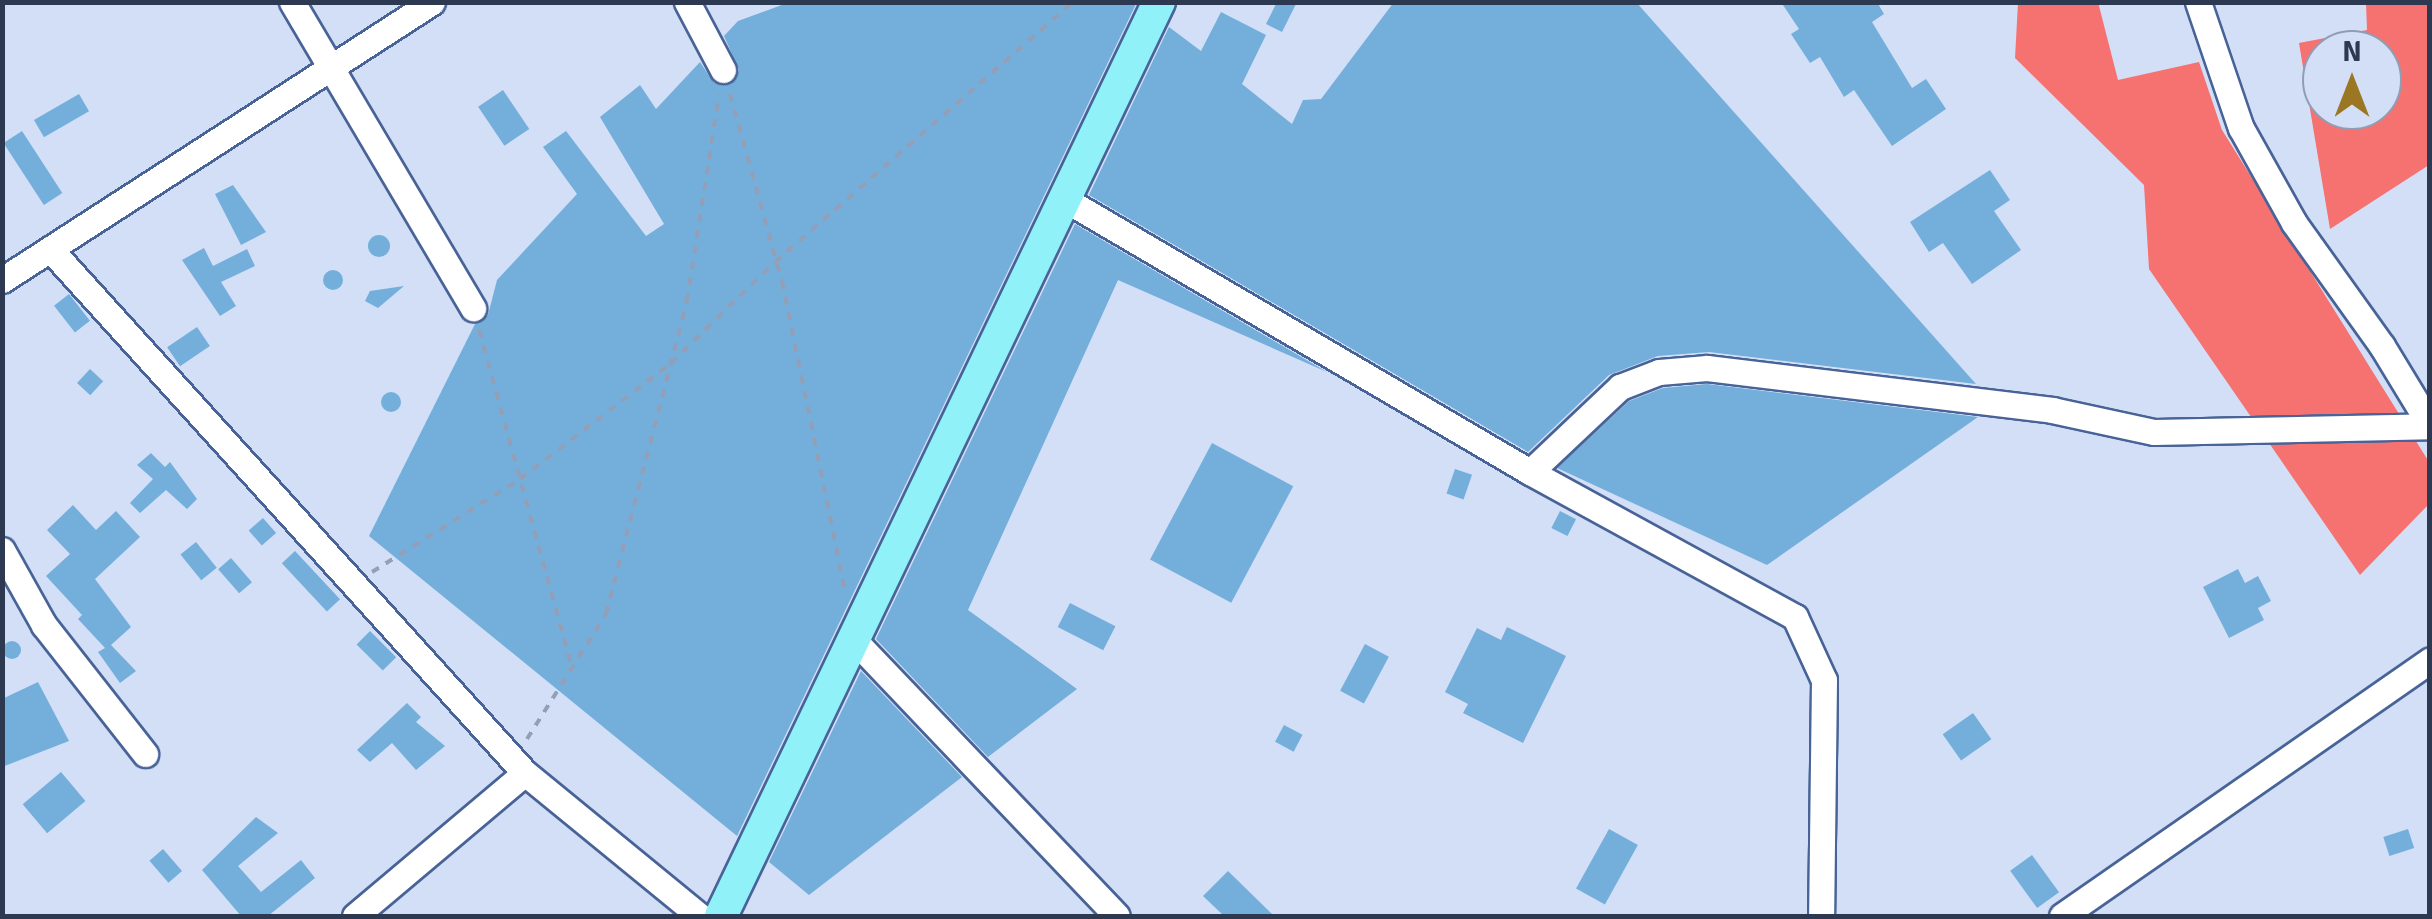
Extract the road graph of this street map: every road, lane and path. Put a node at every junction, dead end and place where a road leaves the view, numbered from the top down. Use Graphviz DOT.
graph roads {
  1 [pos="292,2"];
  2 [pos="432,2"];
  3 [pos="686,2"];
  4 [pos="1072,2"];
  5 [pos="1159,2"];
  6 [pos="2198,2"];
  7 [pos="328,65"];
  8 [pos="723,70"];
  9 [pos="1066,200"];
  10 [pos="50,248"];
  11 [pos="775,262"];
  12 [pos="2,280"];
  13 [pos="472,308"];
  14 [pos="672,363"];
  15 [pos="2430,425"];
  16 [pos="1530,472"];
  17 [pos="520,479"];
  18 [pos="2,550"];
  19 [pos="354,584"];
  20 [pos="856,642"];
  21 [pos="2430,660"];
  22 [pos="572,668"];
  23 [pos="144,754"];
  24 [pos="520,766"];
  25 [pos="356,916"];
  26 [pos="700,916"];
  27 [pos="721,916"];
  28 [pos="1117,916"];
  29 [pos="1821,916"];
  30 [pos="2062,916"];
  1 -- 7 [label="street"];
  2 -- 7 [label="street"];
  3 -- 8 [label="street"];
  4 -- 11 [label="path"];
  5 -- 9 [label="main road"];
  6 -- 15 [label="street"];
  7 -- 10 [label="street"];
  7 -- 13 [label="street"];
  8 -- 11 [label="path"];
  8 -- 14 [label="path"];
  9 -- 16 [label="street"];
  9 -- 20 [label="main road"];
  10 -- 12 [label="street"];
  10 -- 19 [label="street"];
  11 -- 14 [label="path"];
  11 -- 20 [label="path"];
  13 -- 17 [label="path"];
  14 -- 17 [label="path"];
  14 -- 22 [label="path"];
  15 -- 16 [label="street"];
  16 -- 29 [label="street"];
  17 -- 19 [label="path"];
  17 -- 22 [label="path"];
  18 -- 23 [label="street"];
  19 -- 24 [label="street"];
  20 -- 27 [label="main road"];
  20 -- 28 [label="street"];
  21 -- 30 [label="street"];
  22 -- 24 [label="path"];
  24 -- 25 [label="street"];
  24 -- 26 [label="street"];
}
